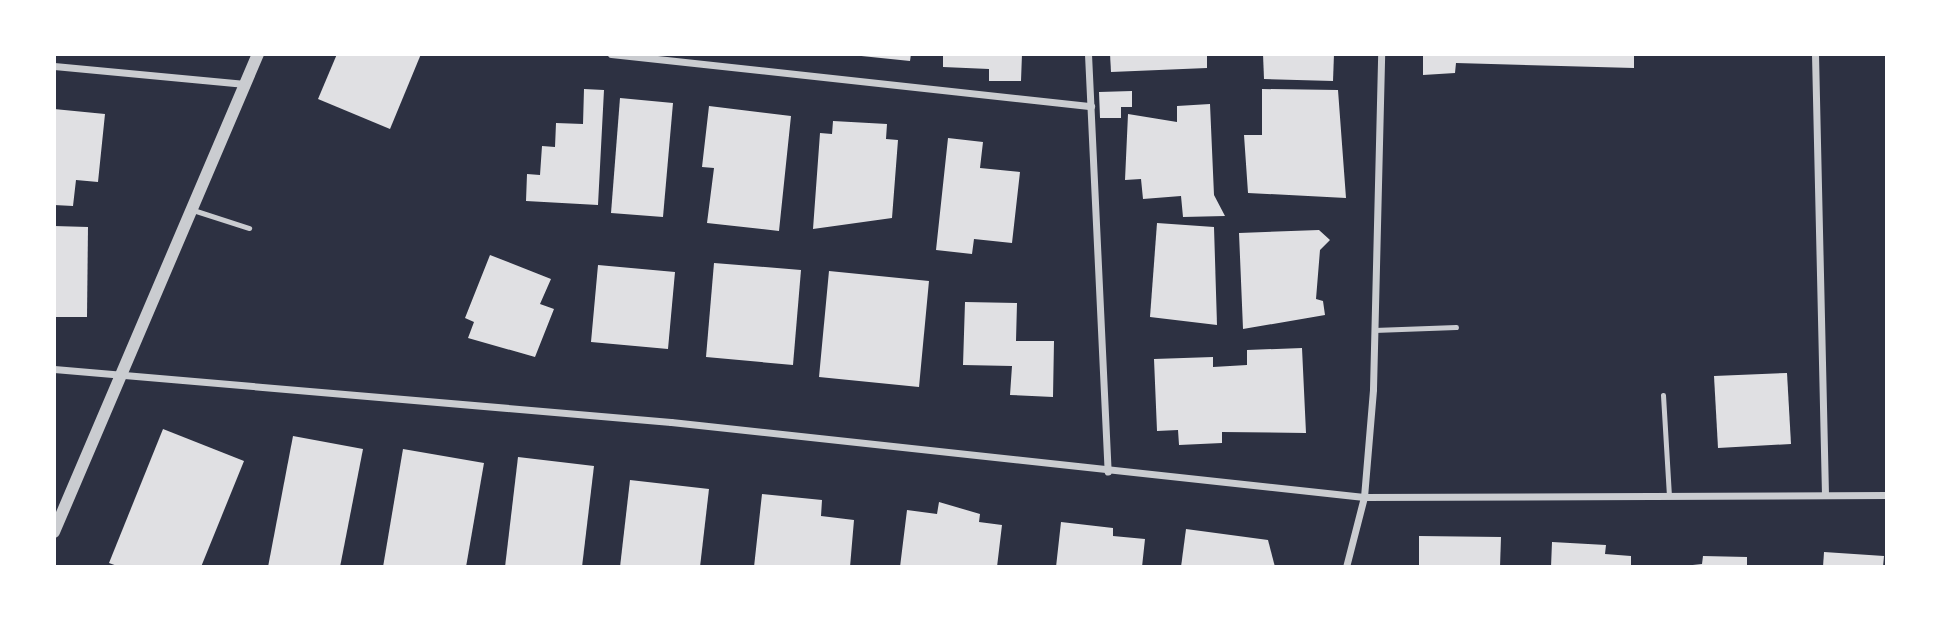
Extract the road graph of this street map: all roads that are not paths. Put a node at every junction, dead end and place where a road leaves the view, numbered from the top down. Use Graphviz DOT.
graph roads {
  1 [pos="258,54"];
  2 [pos="611,54"];
  3 [pos="1088,54"];
  4 [pos="1381,54"];
  5 [pos="1815,54"];
  6 [pos="54,66"];
  7 [pos="245,84"];
  8 [pos="1091,106"];
  9 [pos="193,210"];
  10 [pos="249,228"];
  11 [pos="1456,327"];
  12 [pos="1374,330"];
  13 [pos="54,369"];
  14 [pos="126,373"];
  15 [pos="1663,396"];
  16 [pos="1108,472"];
  17 [pos="1825,494"];
  18 [pos="1670,495"];
  19 [pos="1887,495"];
  20 [pos="1364,497"];
  21 [pos="54,532"];
  22 [pos="1346,567"];
  1 -- 7 [label="street"];
  2 -- 8 [label="street"];
  3 -- 8 [label="street"];
  4 -- 12 [label="street"];
  5 -- 17 [label="street"];
  6 -- 7 [label="street"];
  7 -- 9 [label="street"];
  8 -- 16 [label="street"];
  9 -- 10 [label="lane"];
  9 -- 14 [label="street"];
  11 -- 12 [label="lane"];
  12 -- 20 [label="street"];
  13 -- 14 [label="street"];
  14 -- 16 [label="street"];
  14 -- 21 [label="street"];
  15 -- 18 [label="lane"];
  16 -- 20 [label="street"];
  17 -- 18 [label="street"];
  17 -- 19 [label="street"];
  18 -- 20 [label="street"];
  20 -- 22 [label="street"];
}
